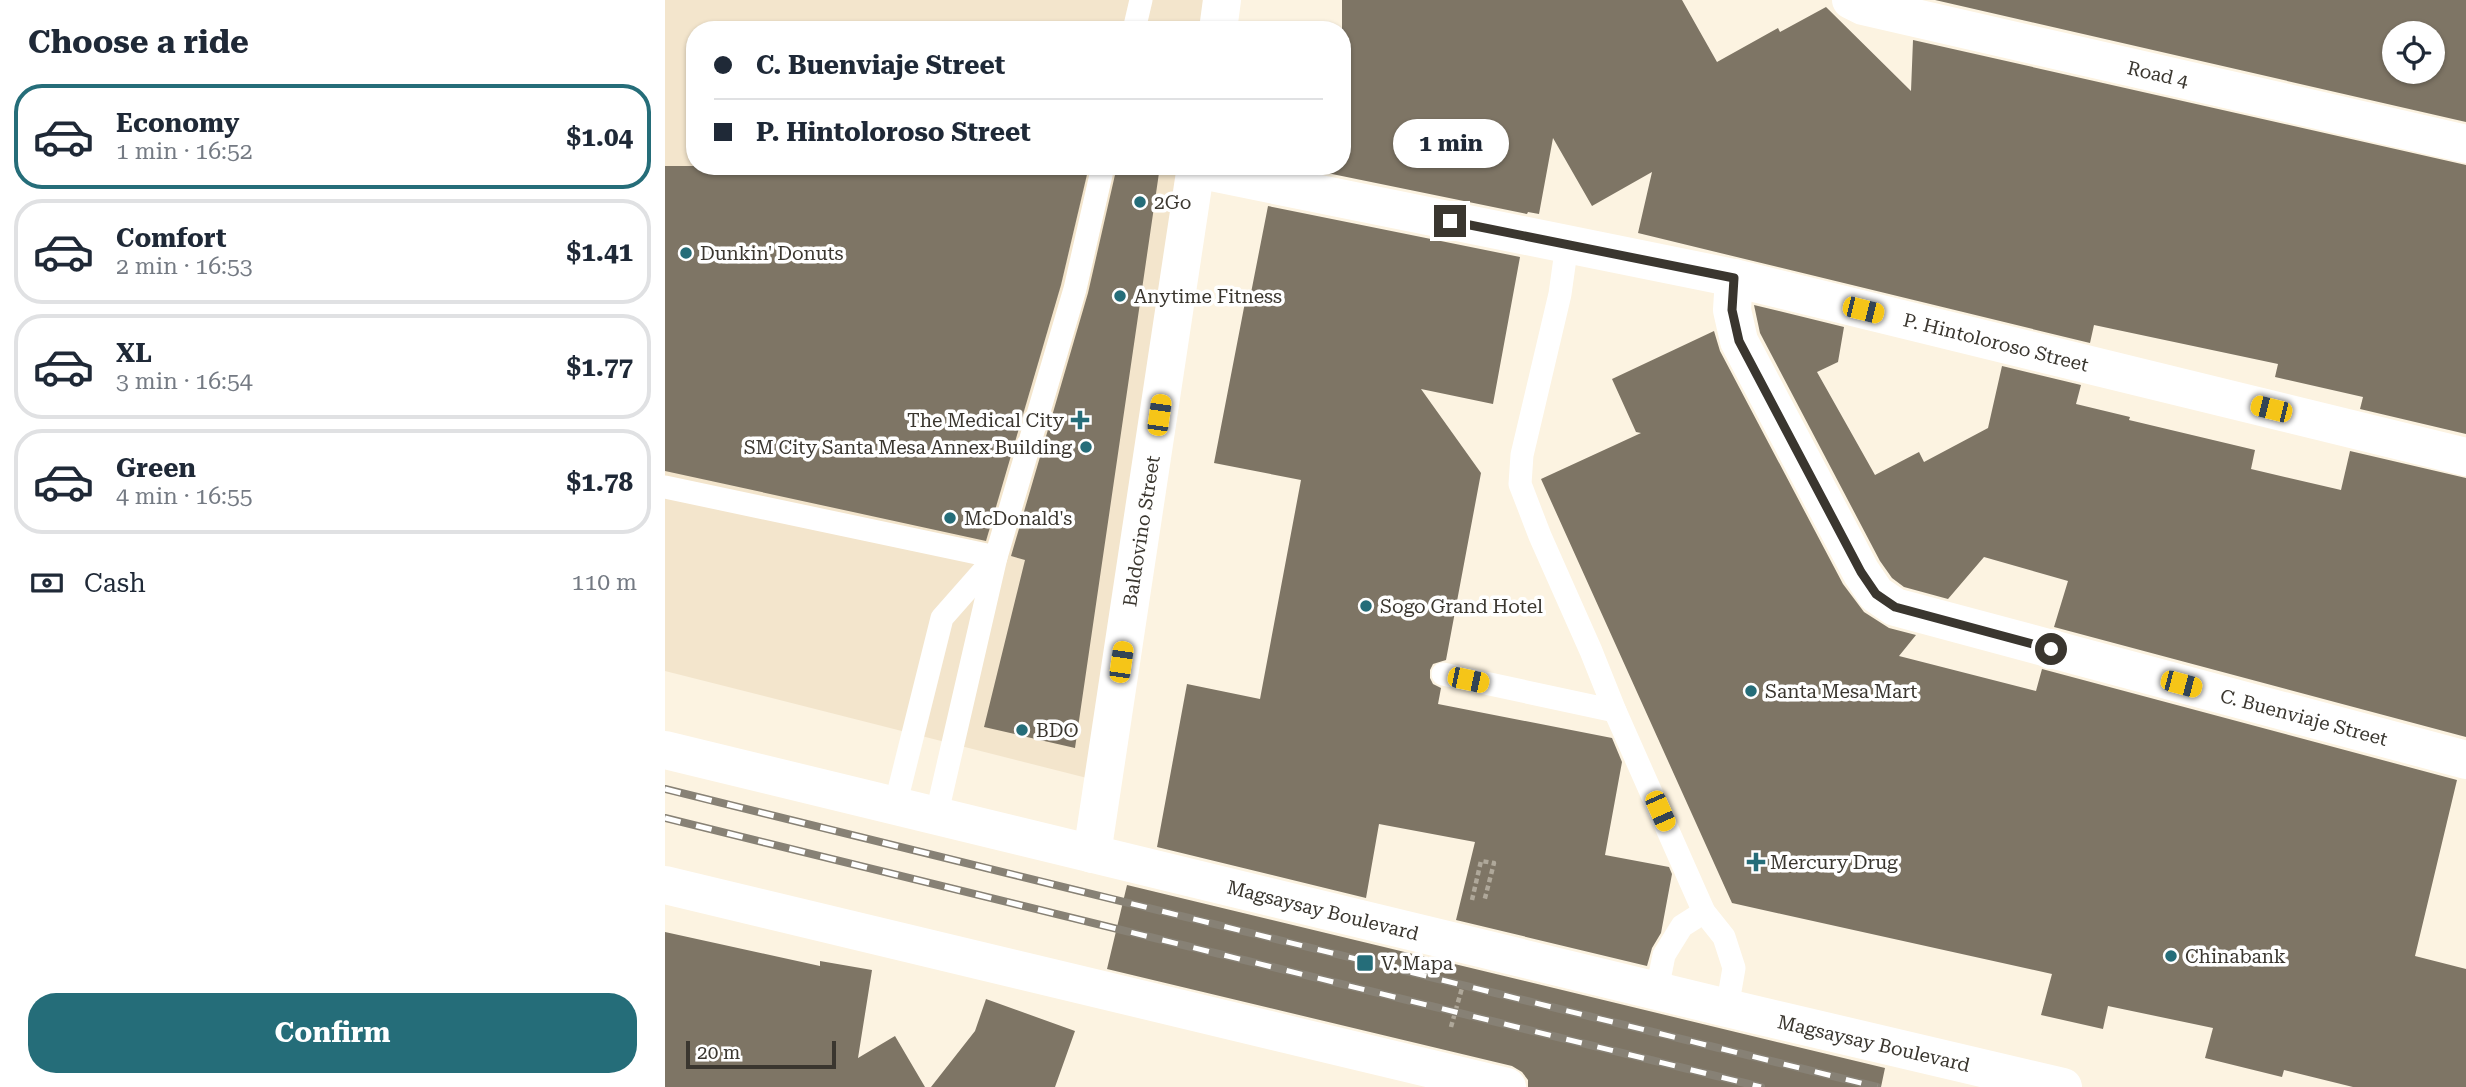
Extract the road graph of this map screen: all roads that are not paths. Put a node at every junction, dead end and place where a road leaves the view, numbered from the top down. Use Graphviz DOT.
graph roads {
  1 [pos="1140,0"];
  2 [pos="1222,0"];
  3 [pos="1851,0"];
  4 [pos="1136,21"];
  5 [pos="1219,21"];
  6 [pos="2466,144"];
  7 [pos="1101,175"];
  8 [pos="1195,175"];
  9 [pos="1230,175"];
  10 [pos="1567,244"];
  11 [pos="1734,278"];
  12 [pos="2466,457"];
  13 [pos="665,487"];
  14 [pos="996,556"];
  15 [pos="1443,674"];
  16 [pos="1615,711"];
  17 [pos="665,750"];
  18 [pos="2466,760"];
  19 [pos="895,806"];
  20 [pos="936,817"];
  21 [pos="1092,854"];
  22 [pos="665,885"];
  23 [pos="1704,912"];
  24 [pos="1657,990"];
  25 [pos="1727,1008"];
  26 [pos="1507,1087"];
  27 [pos="2063,1087"];
  1 -- 4 [label="lane"];
  2 -- 5 [label="street"];
  3 -- 6 [label="street, Road 4"];
  7 -- 14 [label="lane"];
  8 -- 21 [label="street, Baldovino Street"];
  9 -- 10 [label="street, P. Hintoloroso Street"];
  10 -- 11 [label="street, P. Hintoloroso Street"];
  10 -- 16 [label="lane"];
  11 -- 12 [label="street, P. Hintoloroso Street"];
  11 -- 18 [label="street, C. Buenviaje Street"];
  13 -- 14 [label="lane"];
  14 -- 19 [label="lane"];
  14 -- 20 [label="lane"];
  15 -- 16 [label="lane"];
  16 -- 23 [label="lane"];
  17 -- 19 [label="street, Magsaysay Boulevard"];
  19 -- 20 [label="street, Magsaysay Boulevard"];
  20 -- 21 [label="street, Magsaysay Boulevard"];
  21 -- 24 [label="street, Magsaysay Boulevard"];
  22 -- 26 [label="street"];
  23 -- 24 [label="lane"];
  23 -- 25 [label="lane"];
  24 -- 25 [label="street, Magsaysay Boulevard"];
  25 -- 27 [label="street, Magsaysay Boulevard"];
}
